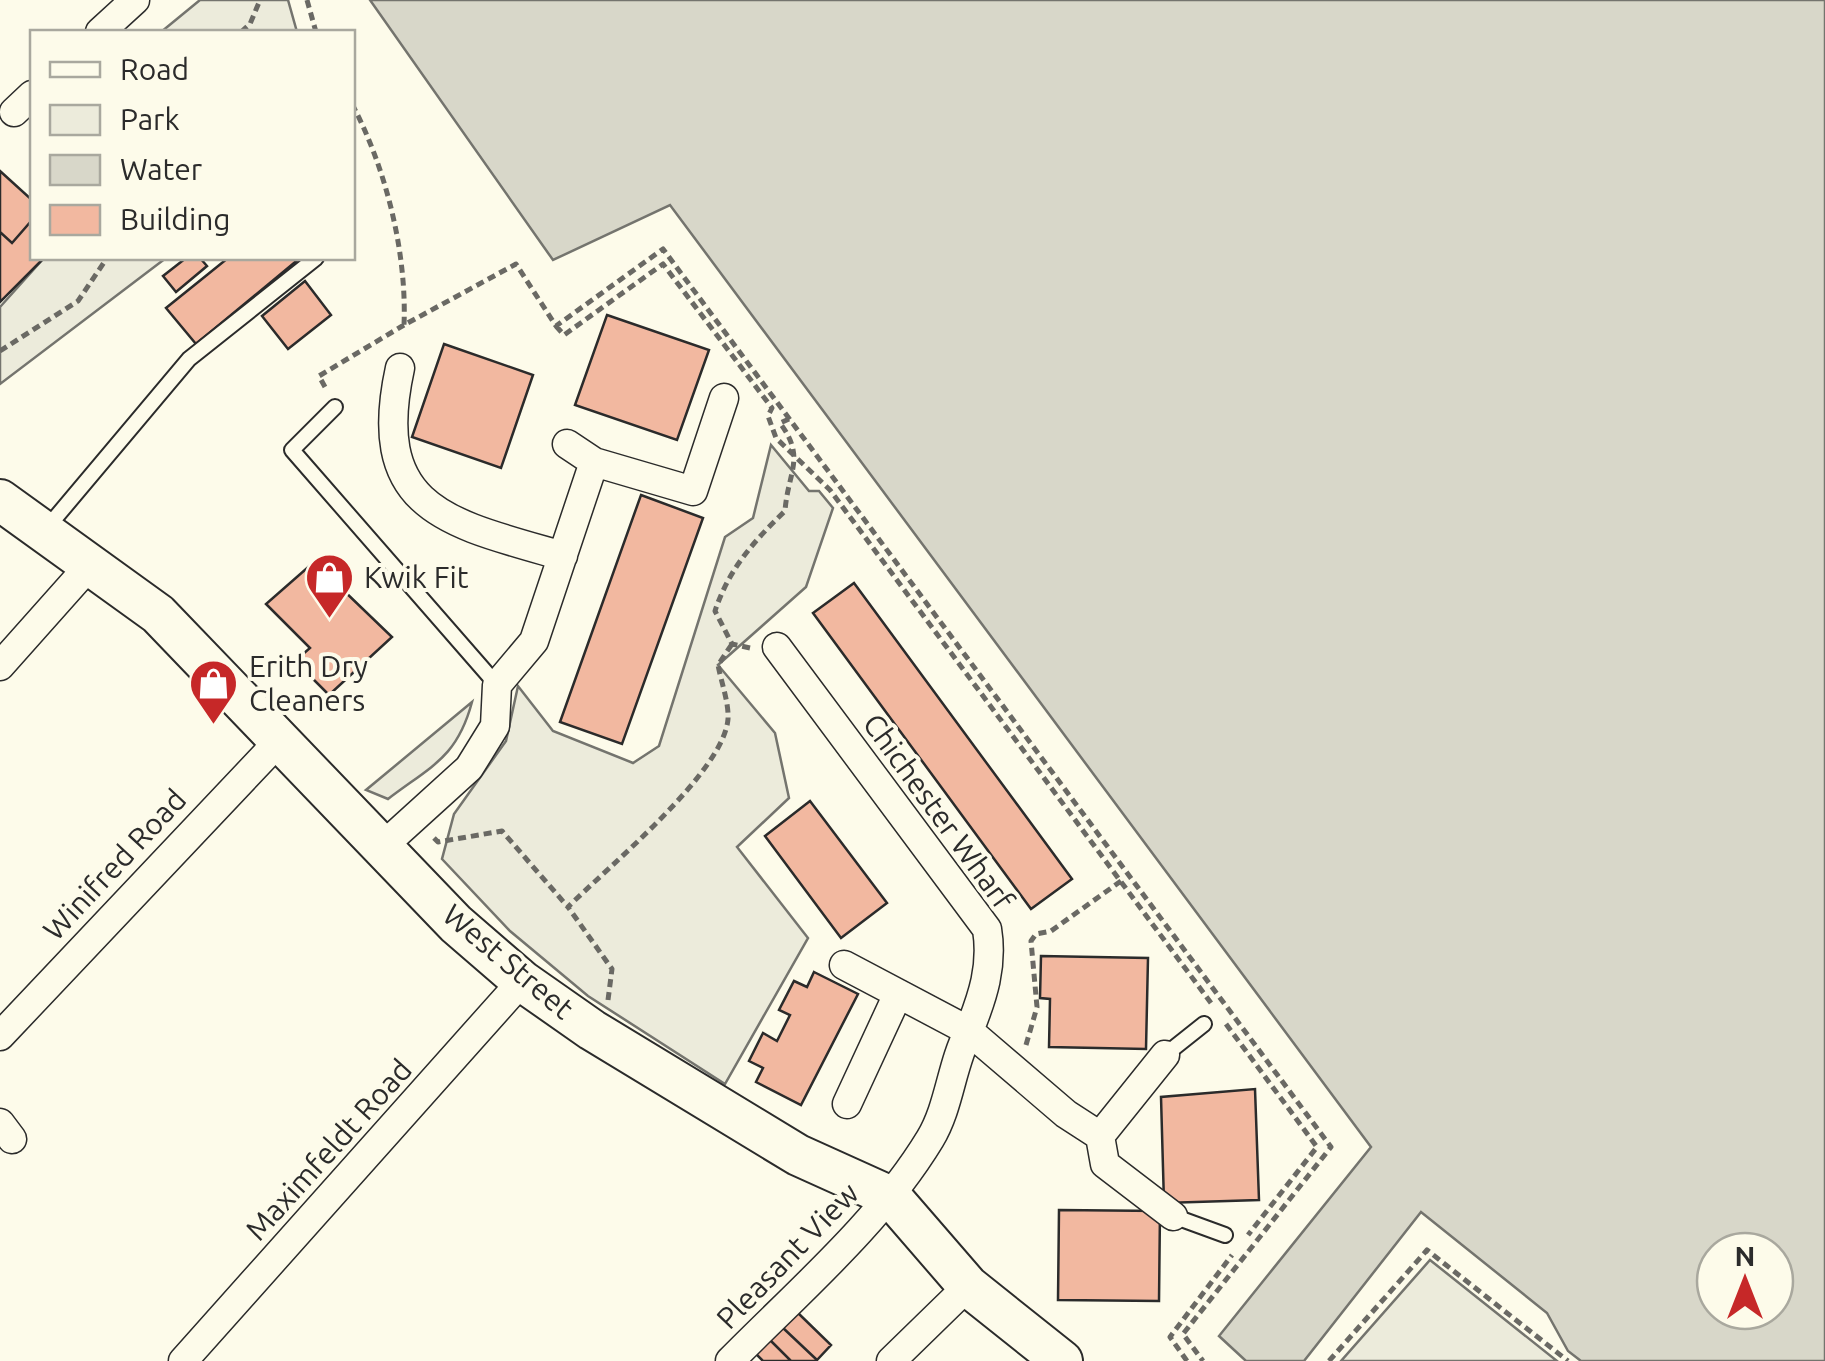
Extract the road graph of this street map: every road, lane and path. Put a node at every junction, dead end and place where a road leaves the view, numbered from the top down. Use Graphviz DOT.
graph roads {
  1 [pos="135,0"];
  2 [pos="260,0"];
  3 [pos="307,0"];
  4 [pos="102,30"];
  5 [pos="242,30"];
  6 [pos="315,30"];
  7 [pos="355,111"];
  8 [pos="106,260"];
  9 [pos="314,260"];
  10 [pos="404,325"];
  11 [pos="556,326"];
  12 [pos="0,351"];
  13 [pos="400,368"];
  14 [pos="724,398"];
  15 [pos="334,407"];
  16 [pos="790,419"];
  17 [pos="568,444"];
  18 [pos="796,458"];
  19 [pos="594,462"];
  20 [pos="0,500"];
  21 [pos="44,531"];
  22 [pos="563,556"];
  23 [pos="88,566"];
  24 [pos="732,644"];
  25 [pos="776,647"];
  26 [pos="0,666"];
  27 [pos="497,686"];
  28 [pos="280,740"];
  29 [pos="416,819"];
  30 [pos="383,846"];
  31 [pos="1119,882"];
  32 [pos="568,906"];
  33 [pos="844,964"];
  34 [pos="522,981"];
  35 [pos="898,994"];
  36 [pos="1212,1005"];
  37 [pos="1224,1020"];
  38 [pos="1204,1024"];
  39 [pos="592,1030"];
  40 [pos="969,1031"];
  41 [pos="0,1036"];
  42 [pos="1165,1054"];
  43 [pos="1014,1064"];
  44 [pos="847,1104"];
  45 [pos="1100,1136"];
  46 [pos="891,1197"];
  47 [pos="1173,1216"];
  48 [pos="1225,1235"];
  49 [pos="1247,1236"];
  50 [pos="1235,1251"];
  51 [pos="968,1286"];
  52 [pos="183,1361"];
  53 [pos="730,1361"];
  54 [pos="891,1361"];
  55 [pos="1062,1361"];
  56 [pos="1187,1361"];
  57 [pos="1204,1361"];
  58 [pos="1329,1361"];
  59 [pos="1568,1361"];
  1 -- 4 [label="street"];
  2 -- 5 [label="path"];
  3 -- 6 [label="path"];
  7 -- 10 [label="path"];
  8 -- 12 [label="path"];
  9 -- 21 [label="lane"];
  10 -- 11 [label="path"];
  10 -- 15 [label="path"];
  11 -- 16 [label="path"];
  11 -- 18 [label="path"];
  13 -- 22 [label="street"];
  14 -- 19 [label="street"];
  15 -- 27 [label="lane"];
  16 -- 18 [label="path"];
  16 -- 57 [label="path"];
  17 -- 19 [label="street"];
  18 -- 24 [label="path"];
  18 -- 31 [label="path"];
  19 -- 22 [label="street"];
  20 -- 21 [label="street, West Street"];
  21 -- 23 [label="street, West Street"];
  22 -- 27 [label="street"];
  23 -- 26 [label="street"];
  23 -- 28 [label="street, West Street"];
  24 -- 25 [label="path"];
  24 -- 32 [label="path"];
  25 -- 40 [label="street, Chichester Wharf"];
  27 -- 29 [label="street"];
  28 -- 30 [label="street, West Street"];
  28 -- 41 [label="street, Winifred Road"];
  29 -- 30 [label="street"];
  29 -- 32 [label="path"];
  30 -- 34 [label="street, West Street"];
  31 -- 36 [label="path"];
  31 -- 43 [label="path"];
  32 -- 39 [label="path"];
  33 -- 35 [label="street"];
  34 -- 39 [label="street, West Street"];
  34 -- 52 [label="street, Maximfeldt Road"];
  35 -- 40 [label="street"];
  35 -- 44 [label="street"];
  37 -- 49 [label="path"];
  38 -- 42 [label="lane"];
  39 -- 46 [label="street, West Street"];
  40 -- 43 [label="street"];
  40 -- 46 [label="street, Chichester Wharf"];
  42 -- 45 [label="street"];
  43 -- 45 [label="street"];
  45 -- 47 [label="street"];
  46 -- 51 [label="street, West Street"];
  46 -- 53 [label="street, Pleasant View"];
  47 -- 48 [label="lane"];
  50 -- 56 [label="path"];
  51 -- 54 [label="street"];
  51 -- 55 [label="street, West Street"];
  58 -- 59 [label="path"];
}
